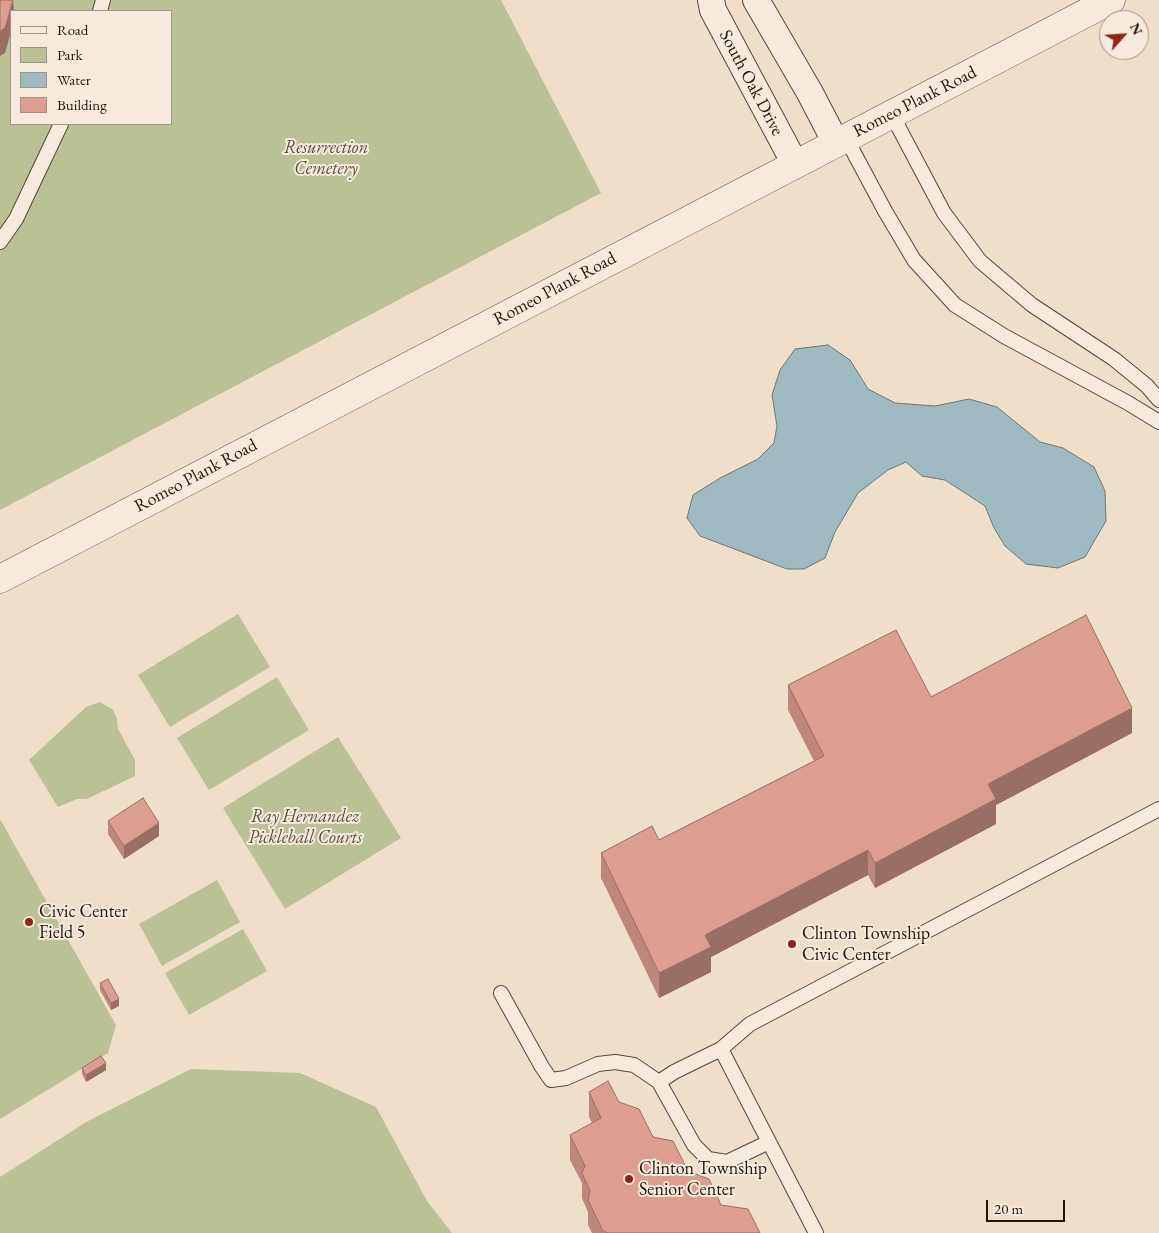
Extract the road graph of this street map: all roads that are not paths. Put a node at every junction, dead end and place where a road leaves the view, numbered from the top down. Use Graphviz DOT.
graph roads {
  1 [pos="711,0"];
  2 [pos="756,0"];
  3 [pos="1111,0"];
  4 [pos="892,115"];
  5 [pos="61,125"];
  6 [pos="841,141"];
  7 [pos="795,164"];
  8 [pos="0,242"];
  9 [pos="1159,400"];
  10 [pos="1159,422"];
  11 [pos="0,578"];
  12 [pos="1159,809"];
  13 [pos="501,993"];
  14 [pos="721,1049"];
  15 [pos="659,1082"];
  16 [pos="769,1142"];
  17 [pos="816,1233"];
  1 -- 7 [label="street, South Oak Drive"];
  2 -- 6 [label="street"];
  3 -- 4 [label="street, Romeo Plank Road"];
  4 -- 6 [label="street, Romeo Plank Road"];
  4 -- 9 [label="lane"];
  5 -- 8 [label="lane"];
  6 -- 7 [label="street, Romeo Plank Road"];
  6 -- 10 [label="lane"];
  7 -- 11 [label="street, Romeo Plank Road"];
  12 -- 14 [label="lane"];
  13 -- 15 [label="lane"];
  14 -- 15 [label="lane"];
  14 -- 16 [label="lane"];
  15 -- 16 [label="lane"];
  16 -- 17 [label="lane"];
}
